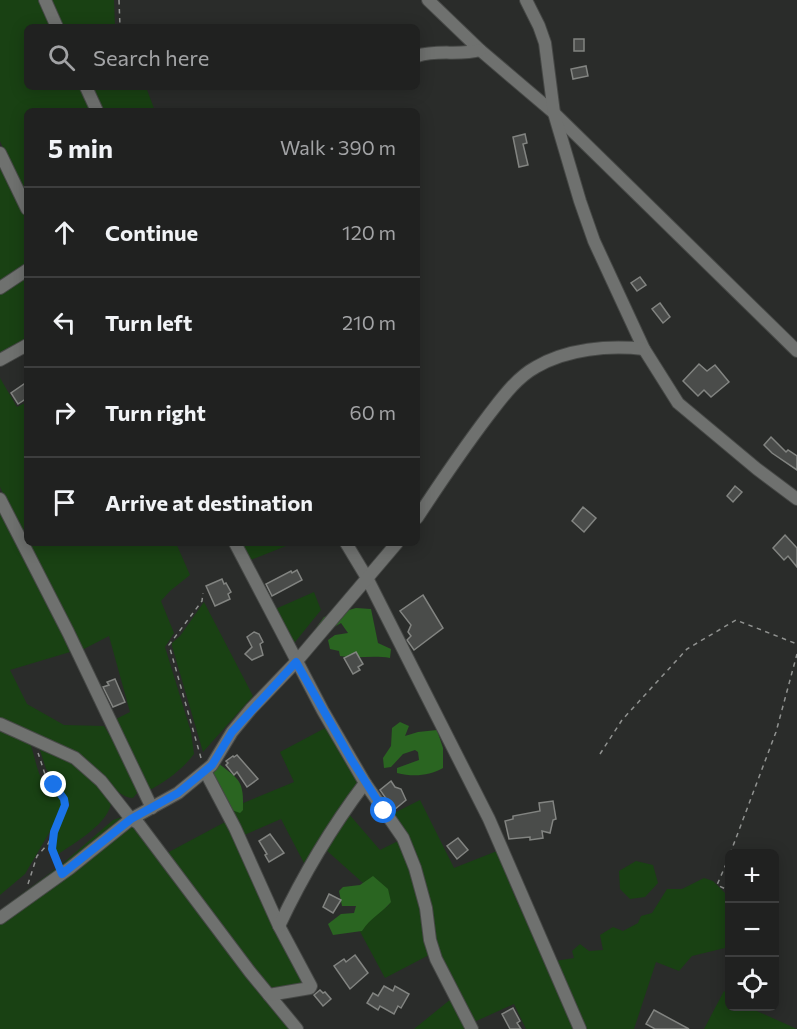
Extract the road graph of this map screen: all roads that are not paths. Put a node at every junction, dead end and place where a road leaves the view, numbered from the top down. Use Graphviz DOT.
graph roads {
  1 [pos="45,0"];
  2 [pos="428,0"];
  3 [pos="526,0"];
  4 [pos="56,24"];
  5 [pos="480,50"];
  6 [pos="420,55"];
  7 [pos="87,90"];
  8 [pos="96,108"];
  9 [pos="554,113"];
  10 [pos="0,153"];
  11 [pos="24,203"];
  12 [pos="24,272"];
  13 [pos="0,288"];
  14 [pos="24,347"];
  15 [pos="644,350"];
  16 [pos="797,351"];
  17 [pos="0,360"];
  18 [pos="0,499"];
  19 [pos="797,499"];
  20 [pos="420,514"];
  21 [pos="24,546"];
  22 [pos="24,546"];
  23 [pos="237,546"];
  24 [pos="348,546"];
  25 [pos="394,546"];
  26 [pos="367,578"];
  27 [pos="296,662"];
  28 [pos="0,724"];
  29 [pos="205,771"];
  30 [pos="365,783"];
  31 [pos="152,808"];
  32 [pos="131,819"];
  33 [pos="0,918"];
  34 [pos="279,926"];
  35 [pos="269,995"];
  36 [pos="297,1029"];
  37 [pos="472,1029"];
  38 [pos="580,1029"];
  1 -- 4 [label="street"];
  2 -- 5 [label="street"];
  3 -- 9 [label="street"];
  5 -- 6 [label="street"];
  5 -- 9 [label="street"];
  7 -- 8 [label="street"];
  9 -- 15 [label="street"];
  9 -- 16 [label="street"];
  10 -- 11 [label="street"];
  12 -- 13 [label="street"];
  14 -- 17 [label="street"];
  15 -- 19 [label="street"];
  15 -- 20 [label="street"];
  18 -- 22 [label="street"];
  21 -- 31 [label="street"];
  23 -- 27 [label="street"];
  24 -- 26 [label="street"];
  25 -- 26 [label="street"];
  26 -- 27 [label="street"];
  26 -- 38 [label="street"];
  27 -- 29 [label="street"];
  27 -- 30 [label="street"];
  28 -- 32 [label="street"];
  29 -- 31 [label="street"];
  29 -- 34 [label="street"];
  30 -- 34 [label="street"];
  30 -- 37 [label="street"];
  31 -- 32 [label="street"];
  32 -- 33 [label="street"];
  32 -- 35 [label="street"];
  34 -- 35 [label="street"];
  35 -- 36 [label="street"];
}
